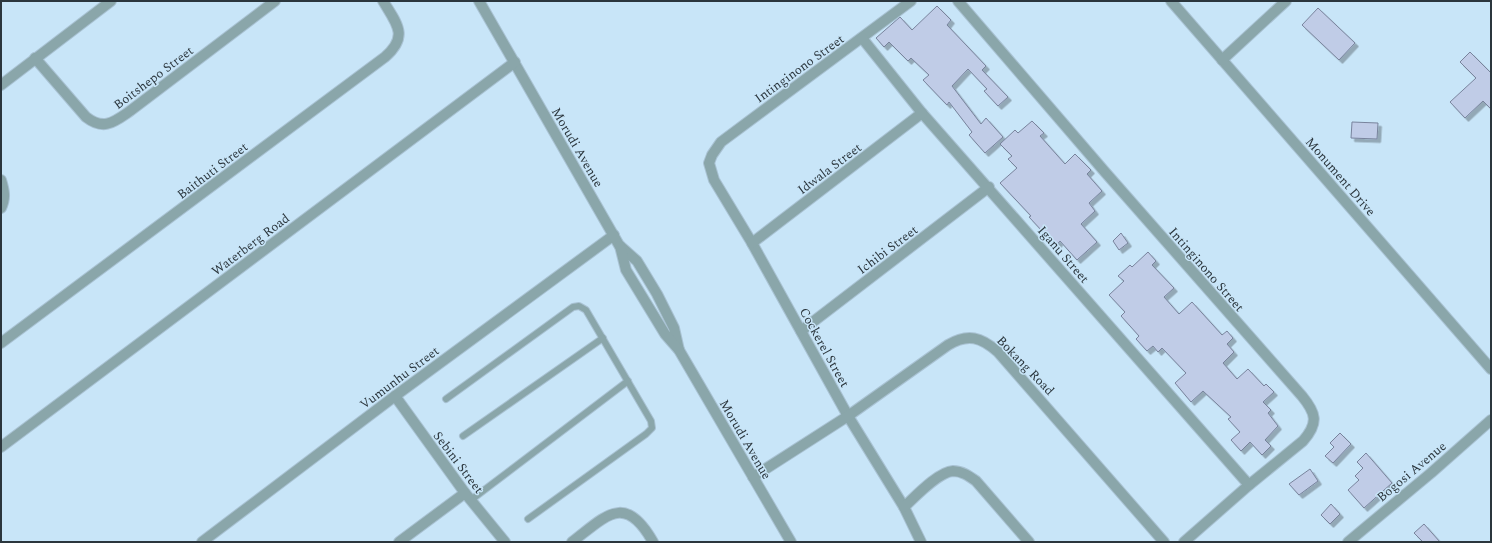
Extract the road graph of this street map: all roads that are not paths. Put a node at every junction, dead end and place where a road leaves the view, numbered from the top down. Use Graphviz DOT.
graph roads {
  1 [pos="111,1"];
  2 [pos="275,1"];
  3 [pos="383,1"];
  4 [pos="479,1"];
  5 [pos="911,1"];
  6 [pos="958,1"];
  7 [pos="1171,1"];
  8 [pos="1286,1"];
  9 [pos="862,38"];
  10 [pos="35,58"];
  11 [pos="1222,60"];
  12 [pos="515,62"];
  13 [pos="1,85"];
  14 [pos="922,113"];
  15 [pos="709,163"];
  16 [pos="1,180"];
  17 [pos="989,187"];
  18 [pos="1,208"];
  19 [pos="614,235"];
  20 [pos="752,242"];
  21 [pos="619,245"];
  22 [pos="801,331"];
  23 [pos="603,338"];
  24 [pos="1,343"];
  25 [pos="679,350"];
  26 [pos="1491,369"];
  27 [pos="628,381"];
  28 [pos="395,396"];
  29 [pos="446,399"];
  30 [pos="848,416"];
  31 [pos="1491,420"];
  32 [pos="463,436"];
  33 [pos="1,447"];
  34 [pos="753,477"];
  35 [pos="1250,485"];
  36 [pos="468,496"];
  37 [pos="904,507"];
  38 [pos="528,519"];
  39 [pos="202,542"];
  40 [pos="399,542"];
  41 [pos="504,542"];
  42 [pos="572,542"];
  43 [pos="653,542"];
  44 [pos="791,542"];
  45 [pos="921,542"];
  46 [pos="1029,542"];
  47 [pos="1164,542"];
  48 [pos="1184,542"];
  49 [pos="1348,542"];
  1 -- 10 [label="street"];
  2 -- 10 [label="street, Boitshepo Street"];
  3 -- 24 [label="street, Baithuti Street"];
  4 -- 12 [label="street, Morudi Avenue"];
  5 -- 9 [label="street, Intinginono Street"];
  6 -- 35 [label="street, Intinginono Street"];
  7 -- 11 [label="street, Monument Drive"];
  8 -- 11 [label="street"];
  9 -- 14 [label="street, Iganu Street"];
  9 -- 15 [label="street, Intinginono Street"];
  10 -- 13 [label="street"];
  11 -- 26 [label="street, Monument Drive"];
  12 -- 19 [label="street, Morudi Avenue"];
  12 -- 33 [label="street, Waterberg Road"];
  14 -- 17 [label="street, Iganu Street"];
  14 -- 20 [label="street, Idwala Street"];
  15 -- 20 [label="street, Cockerel Street"];
  16 -- 18 [label="street"];
  17 -- 22 [label="street, Ichibi Street"];
  17 -- 35 [label="street, Iganu Street"];
  19 -- 21 [label="street, Morudi Avenue"];
  19 -- 28 [label="street, Vumunhu Street"];
  20 -- 22 [label="street, Cockerel Street"];
  21 -- 25 [label="street, Morudi Avenue"];
  21 -- 25 [label="street, Morudi Avenue"];
  22 -- 30 [label="street, Cockerel Street"];
  23 -- 27 [label="lane"];
  23 -- 29 [label="lane"];
  23 -- 32 [label="lane"];
  25 -- 34 [label="street, Morudi Avenue"];
  27 -- 36 [label="lane"];
  27 -- 38 [label="lane"];
  28 -- 36 [label="street, Sebini Street"];
  28 -- 39 [label="street, Vumunhu Street"];
  30 -- 34 [label="street, Bokang Road"];
  30 -- 37 [label="street, Cockerel Street"];
  30 -- 47 [label="street, Bokang Road"];
  31 -- 49 [label="street, Bogosi Avenue"];
  34 -- 44 [label="street, Morudi Avenue"];
  35 -- 48 [label="street, Intinginono Street"];
  36 -- 40 [label="street"];
  36 -- 41 [label="street, Sebini Street"];
  37 -- 45 [label="street, Cockerel Street"];
  37 -- 46 [label="street"];
  42 -- 43 [label="street"];
}
